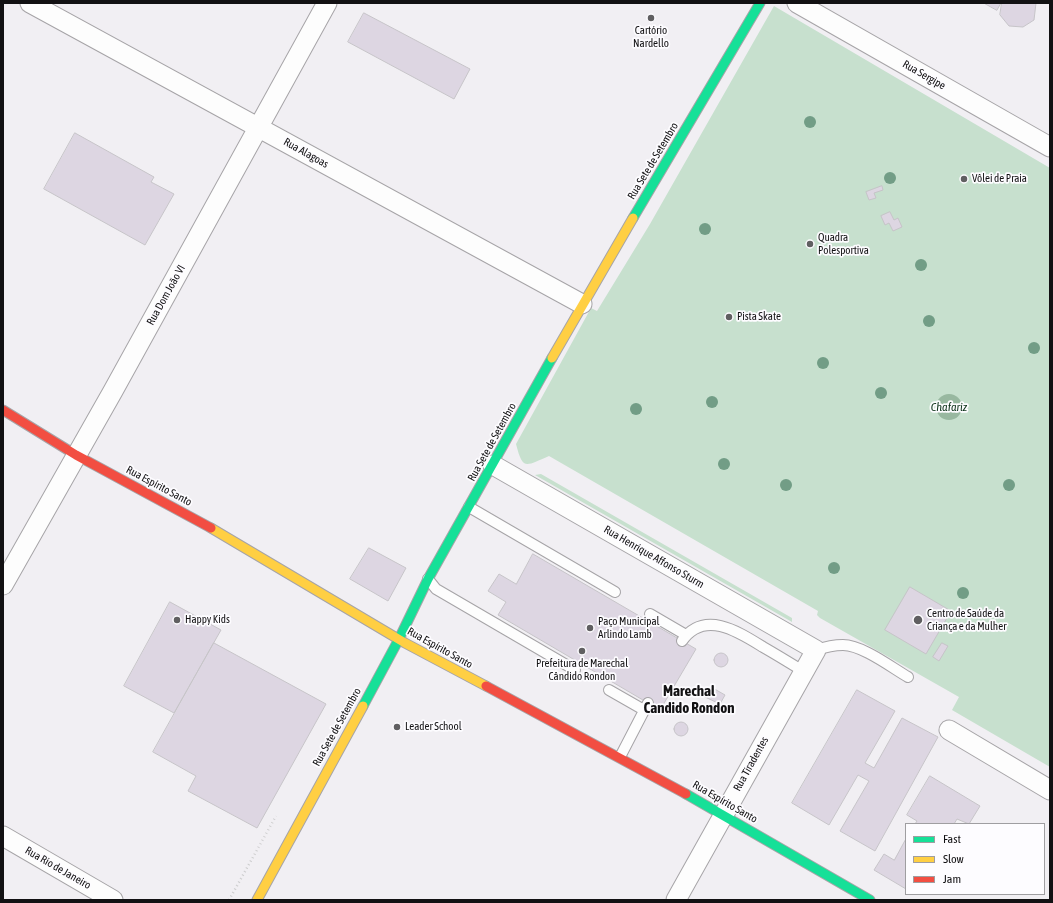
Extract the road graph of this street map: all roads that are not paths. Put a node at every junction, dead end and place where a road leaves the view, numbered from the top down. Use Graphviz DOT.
graph roads {
  1 [pos="30,3"];
  2 [pos="327,3"];
  3 [pos="760,3"];
  4 [pos="797,3"];
  5 [pos="258,127"];
  6 [pos="1050,147"];
  7 [pos="582,304"];
  8 [pos="3,410"];
  9 [pos="76,455"];
  10 [pos="493,465"];
  11 [pos="469,507"];
  12 [pos="428,579"];
  13 [pos="3,585"];
  14 [pos="615,592"];
  15 [pos="650,614"];
  16 [pos="399,639"];
  17 [pos="816,650"];
  18 [pos="575,670"];
  19 [pos="803,671"];
  20 [pos="908,677"];
  21 [pos="609,690"];
  22 [pos="949,730"];
  23 [pos="620,757"];
  24 [pos="1050,790"];
  25 [pos="723,814"];
  26 [pos="3,836"];
  27 [pos="113,900"];
  28 [pos="257,900"];
  29 [pos="676,900"];
  30 [pos="870,900"];
  1 -- 5 [label="street, Rua Alagoas"];
  2 -- 5 [label="street, Rua Dom João VI"];
  3 -- 7 [label="street, Rua Sete de Setembro"];
  4 -- 6 [label="street, Rua Sergipe"];
  5 -- 7 [label="street, Rua Alagoas"];
  5 -- 9 [label="street, Rua Dom João VI"];
  7 -- 10 [label="street, Rua Sete de Setembro"];
  8 -- 9 [label="street, Rua Espírito Santo"];
  9 -- 13 [label="street, Rua Dom João VI"];
  9 -- 16 [label="street, Rua Espírito Santo"];
  10 -- 11 [label="street, Rua Sete de Setembro"];
  10 -- 17 [label="street, Rua Henrique Affonso Sturm"];
  11 -- 12 [label="street, Rua Sete de Setembro"];
  11 -- 14 [label="lane"];
  12 -- 16 [label="street, Rua Sete de Setembro"];
  12 -- 18 [label="lane"];
  15 -- 19 [label="lane"];
  16 -- 23 [label="street, Rua Espírito Santo"];
  16 -- 28 [label="street, Rua Sete de Setembro"];
  17 -- 19 [label="street, Rua Tiradentes"];
  17 -- 20 [label="lane"];
  19 -- 25 [label="street, Rua Tiradentes"];
  21 -- 23 [label="lane"];
  22 -- 24 [label="street"];
  23 -- 25 [label="street, Rua Espírito Santo"];
  25 -- 29 [label="street, Rua Tiradentes"];
  25 -- 30 [label="street, Rua Espírito Santo"];
  26 -- 27 [label="street, Rua Rio de Janeiro"];
}
